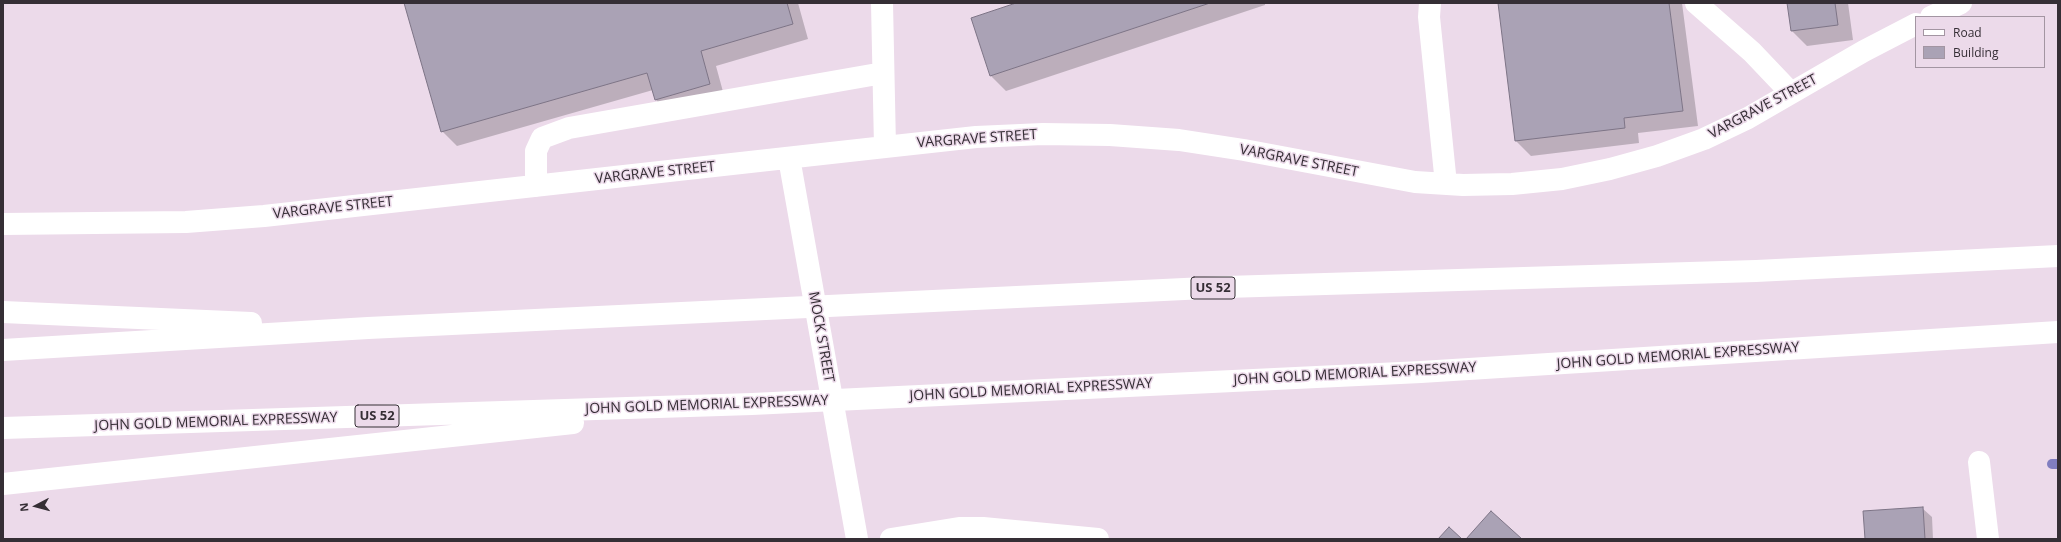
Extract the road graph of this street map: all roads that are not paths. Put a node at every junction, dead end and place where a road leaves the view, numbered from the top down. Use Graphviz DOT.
graph roads {
  1 [pos="882,3"];
  2 [pos="1430,3"];
  3 [pos="1696,3"];
  4 [pos="1961,3"];
  5 [pos="1933,16"];
  6 [pos="1915,25"];
  7 [pos="883,73"];
  8 [pos="1791,93"];
  9 [pos="885,147"];
  10 [pos="789,158"];
  11 [pos="1446,184"];
  12 [pos="536,186"];
  13 [pos="3,224"];
  14 [pos="2058,256"];
  15 [pos="3,312"];
  16 [pos="368,328"];
  17 [pos="2058,332"];
  18 [pos="3,350"];
  19 [pos="752,404"];
  20 [pos="3,428"];
  21 [pos="1979,462"];
  22 [pos="3,484"];
  23 [pos="857,539"];
  24 [pos="891,539"];
  25 [pos="1098,539"];
  26 [pos="1988,539"];
  1 -- 7 [label="main road"];
  2 -- 11 [label="main road"];
  3 -- 8 [label="main road"];
  4 -- 5 [label="main road"];
  6 -- 8 [label="main road, VARGRAVE STREET"];
  7 -- 9 [label="main road"];
  7 -- 12 [label="main road"];
  8 -- 11 [label="main road, VARGRAVE STREET"];
  9 -- 10 [label="main road, VARGRAVE STREET"];
  9 -- 11 [label="main road, VARGRAVE STREET"];
  10 -- 12 [label="main road, VARGRAVE STREET"];
  10 -- 23 [label="main road, MOCK STREET"];
  12 -- 13 [label="main road, VARGRAVE STREET"];
  14 -- 16 [label="main road, US 52"];
  15 -- 16 [label="main road"];
  16 -- 18 [label="main road, US 52"];
  17 -- 19 [label="main road, JOHN GOLD MEMORIAL EXPRESSWAY / US 52"];
  19 -- 20 [label="main road, JOHN GOLD MEMORIAL EXPRESSWAY / US 52"];
  19 -- 22 [label="main road"];
  21 -- 26 [label="main road"];
  24 -- 25 [label="main road"];
}
